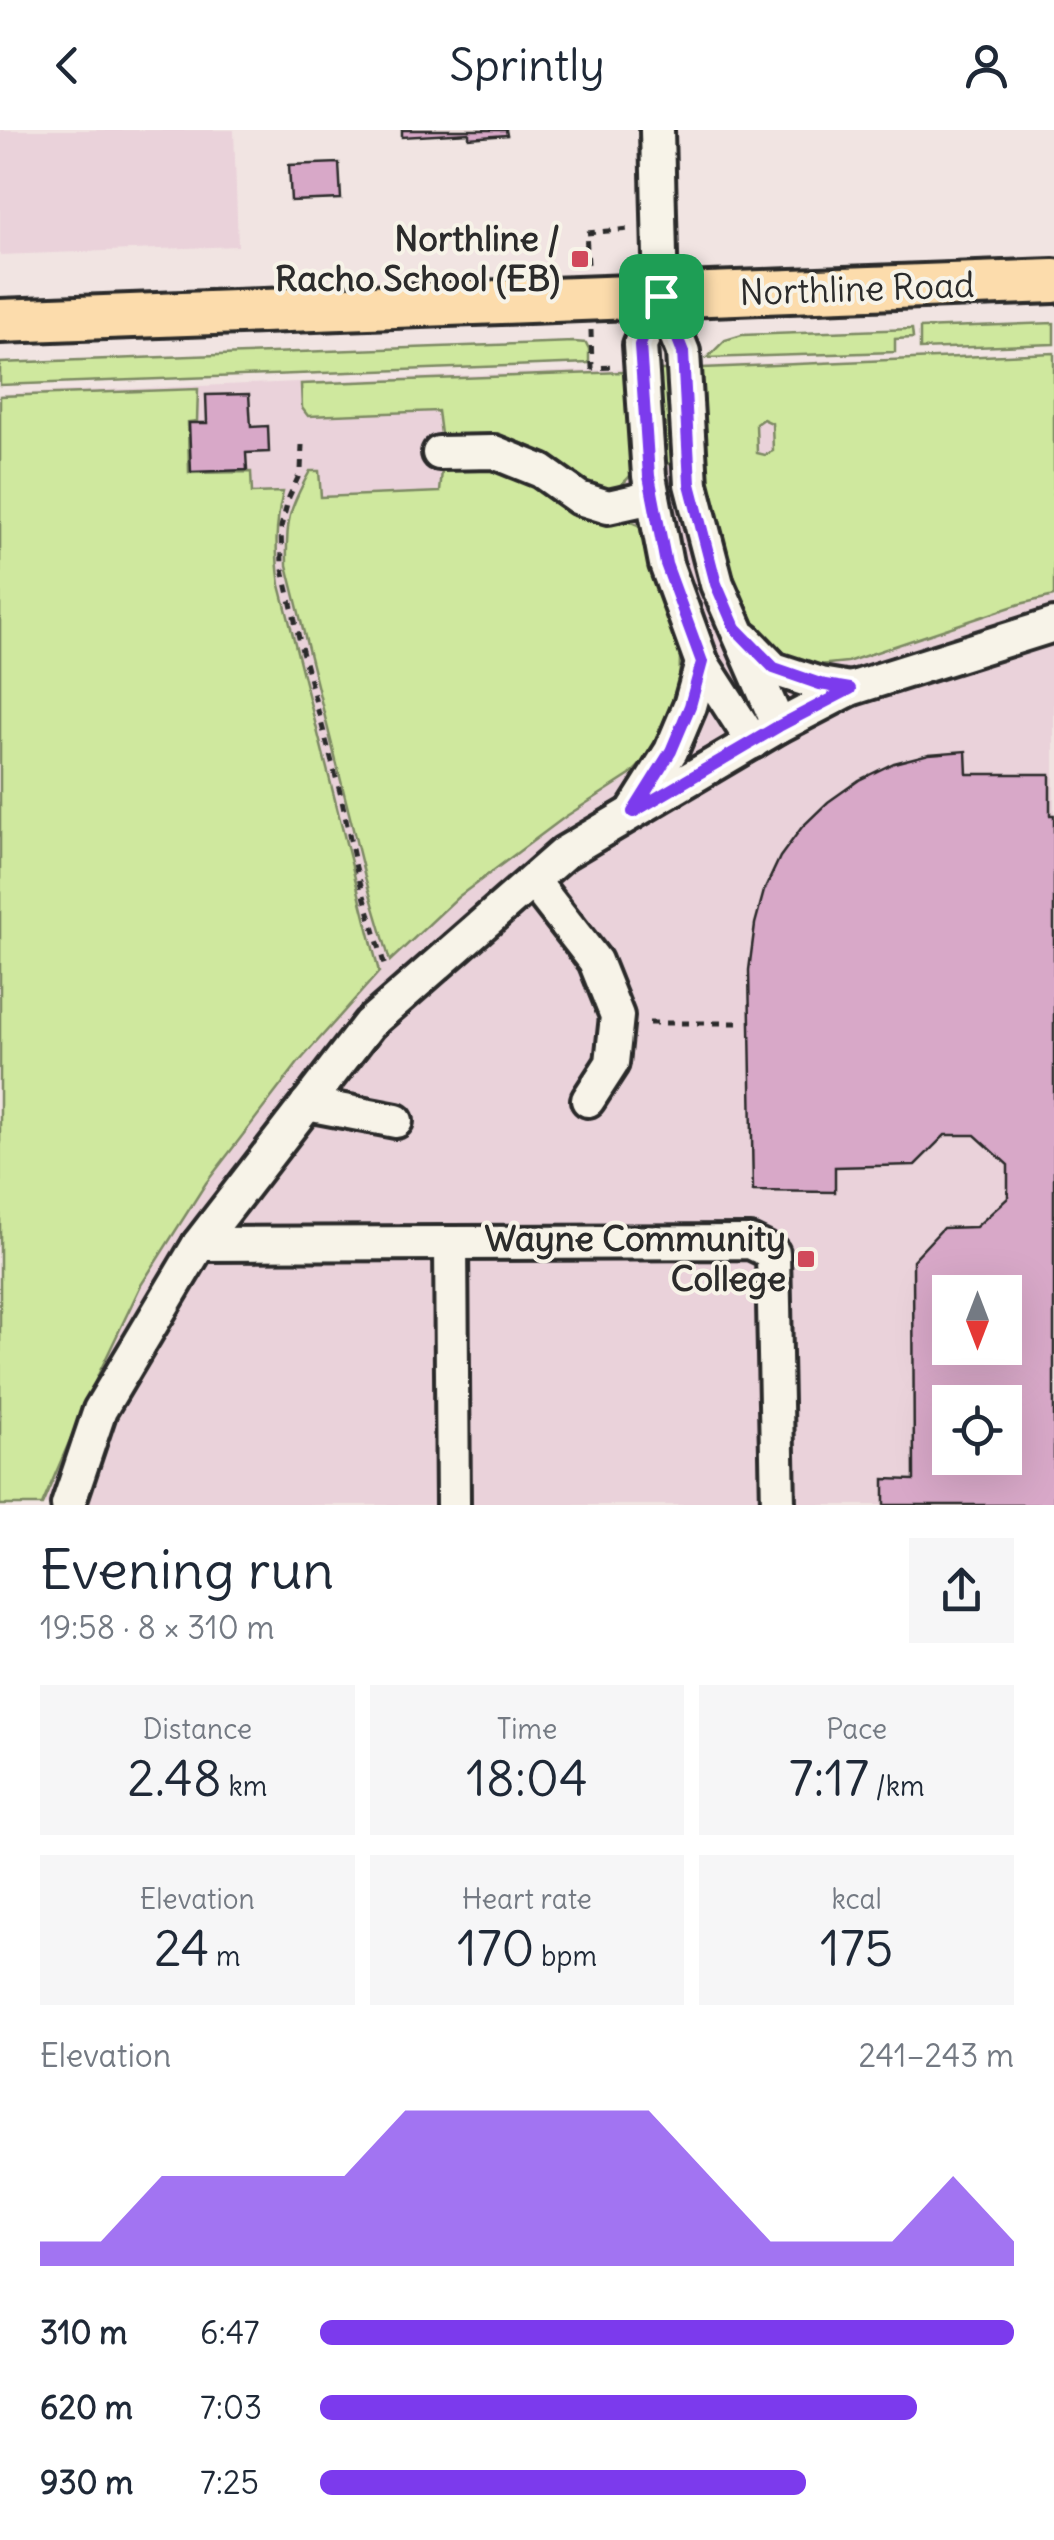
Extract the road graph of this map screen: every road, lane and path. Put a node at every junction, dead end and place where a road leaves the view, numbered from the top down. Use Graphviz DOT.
graph roads {
  1 [pos="657,130"];
  2 [pos="1054,281"];
  3 [pos="661,296"];
  4 [pos="0,321"];
  5 [pos="302,445"];
  6 [pos="438,453"];
  7 [pos="653,497"];
  8 [pos="1054,625"];
  9 [pos="735,628"];
  10 [pos="702,662"];
  11 [pos="850,689"];
  12 [pos="766,734"];
  13 [pos="633,812"];
  14 [pos="532,880"];
  15 [pos="385,967"];
  16 [pos="649,1022"];
  17 [pos="744,1022"];
  18 [pos="588,1100"];
  19 [pos="307,1104"];
  20 [pos="396,1122"];
  21 [pos="451,1243"];
  22 [pos="199,1244"];
  23 [pos="68,1505"];
  24 [pos="453,1505"];
  25 [pos="778,1505"];
  1 -- 3 [label="street"];
  2 -- 3 [label="main road, Northline Road"];
  3 -- 4 [label="main road, Northline Road"];
  3 -- 7 [label="street"];
  3 -- 9 [label="street"];
  5 -- 15 [label="path"];
  6 -- 7 [label="street"];
  7 -- 10 [label="street"];
  8 -- 11 [label="street"];
  9 -- 11 [label="street"];
  9 -- 12 [label="street"];
  10 -- 12 [label="street"];
  10 -- 13 [label="street"];
  11 -- 12 [label="street"];
  12 -- 13 [label="street"];
  13 -- 14 [label="street"];
  14 -- 18 [label="street"];
  14 -- 19 [label="street"];
  16 -- 17 [label="path"];
  19 -- 20 [label="street"];
  19 -- 22 [label="street"];
  21 -- 22 [label="street"];
  21 -- 24 [label="street"];
  21 -- 25 [label="street"];
  22 -- 23 [label="street"];
}
